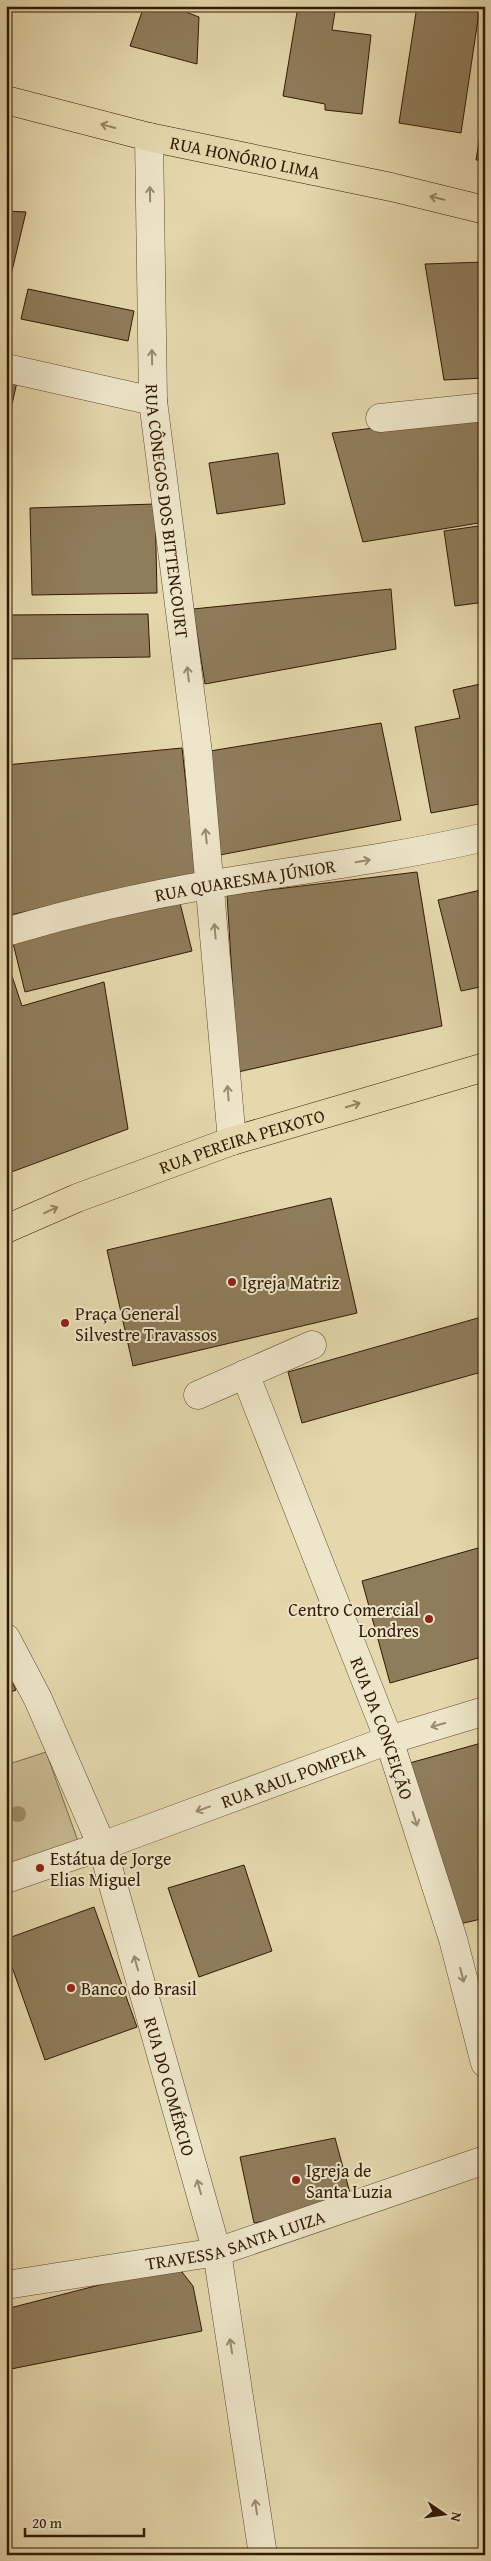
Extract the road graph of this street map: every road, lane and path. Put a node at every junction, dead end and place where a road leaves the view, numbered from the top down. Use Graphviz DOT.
graph roads {
  1 [pos="6,100"];
  2 [pos="149,136"];
  3 [pos="485,210"];
  4 [pos="6,368"];
  5 [pos="152,400"];
  6 [pos="485,407"];
  7 [pos="380,418"];
  8 [pos="485,836"];
  9 [pos="211,884"];
  10 [pos="6,932"];
  11 [pos="485,1067"];
  12 [pos="232,1141"];
  13 [pos="6,1229"];
  14 [pos="312,1345"];
  15 [pos="245,1374"];
  16 [pos="198,1395"];
  17 [pos="6,1638"];
  18 [pos="485,1712"];
  19 [pos="389,1740"];
  20 [pos="102,1846"];
  21 [pos="6,1879"];
  22 [pos="485,2063"];
  23 [pos="485,2160"];
  24 [pos="217,2252"];
  25 [pos="6,2285"];
  26 [pos="263,2555"];
  2 -- 1 [label="main road, RUA HONÓRIO LIMA, one-way"];
  3 -- 2 [label="main road, RUA HONÓRIO LIMA, one-way"];
  5 -- 2 [label="street, RUA CÔNEGOS DOS BITTENCOURT, one-way"];
  4 -- 5 [label="street"];
  9 -- 5 [label="street, RUA CÔNEGOS DOS BITTENCOURT, one-way"];
  6 -- 7 [label="street"];
  9 -- 8 [label="street, RUA QUARESMA JÚNIOR, one-way"];
  9 -- 10 [label="street, RUA QUARESMA JÚNIOR"];
  12 -- 9 [label="street, RUA CÔNEGOS DOS BITTENCOURT, one-way"];
  12 -- 11 [label="main road, RUA PEREIRA PEIXOTO, one-way"];
  13 -- 12 [label="main road, RUA PEREIRA PEIXOTO, one-way"];
  14 -- 15 [label="street"];
  15 -- 16 [label="street"];
  15 -- 19 [label="street, RUA DA CONCEIÇÃO"];
  17 -- 20 [label="street, RUA DO COMÉRCIO"];
  18 -- 19 [label="street, RUA RAUL POMPEIA, one-way"];
  19 -- 20 [label="street, RUA RAUL POMPEIA, one-way"];
  19 -- 22 [label="street, RUA DA CONCEIÇÃO, one-way"];
  20 -- 21 [label="street, RUA RAUL POMPEIA"];
  24 -- 20 [label="street, RUA DO COMÉRCIO, one-way"];
  23 -- 24 [label="street, TRAVESSA SANTA LUIZA"];
  24 -- 25 [label="street, TRAVESSA SANTA LUIZA"];
  26 -- 24 [label="street, RUA DO COMÉRCIO, one-way"];
}
